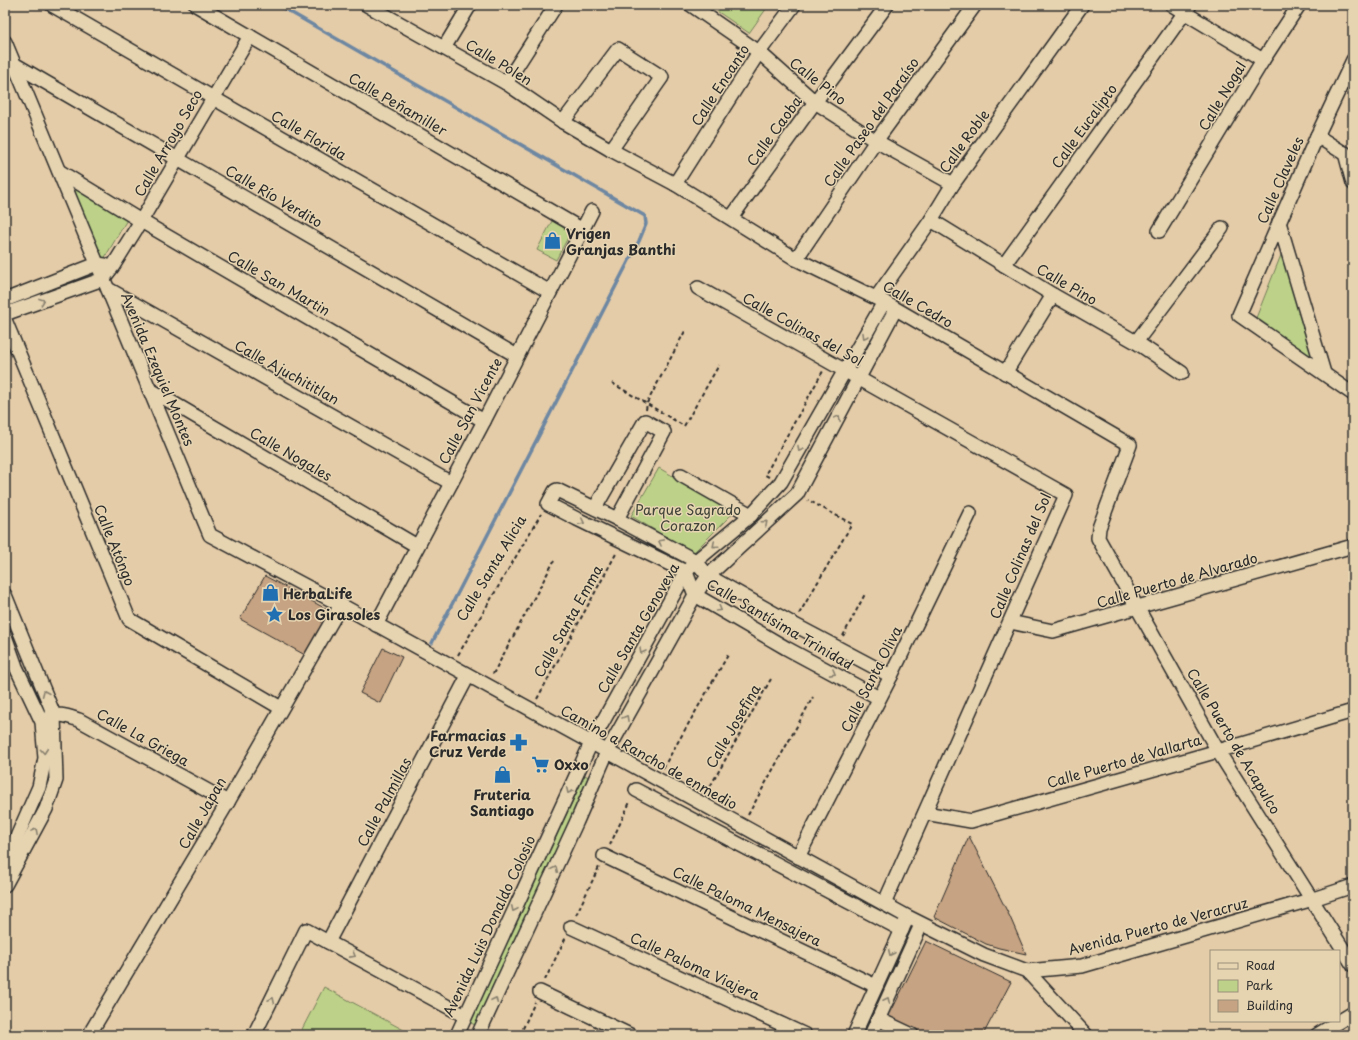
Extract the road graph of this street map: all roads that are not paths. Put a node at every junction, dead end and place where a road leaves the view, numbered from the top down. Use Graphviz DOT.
graph roads {
  1 [pos="52,5"];
  2 [pos="196,5"];
  3 [pos="470,5"];
  4 [pos="556,5"];
  5 [pos="691,5"];
  6 [pos="794,5"];
  7 [pos="888,5"];
  8 [pos="975,5"];
  9 [pos="1082,5"];
  10 [pos="1172,5"];
  11 [pos="1299,5"];
  12 [pos="375,7"];
  13 [pos="1188,9"];
  14 [pos="250,36"];
  15 [pos="5,42"];
  16 [pos="444,48"];
  17 [pos="759,52"];
  18 [pos="1263,60"];
  19 [pos="1353,60"];
  20 [pos="14,64"];
  21 [pos="506,83"];
  22 [pos="214,98"];
  23 [pos="815,102"];
  24 [pos="563,122"];
  25 [pos="1317,136"];
  26 [pos="876,141"];
  27 [pos="611,150"];
  28 [pos="1349,156"];
  29 [pos="178,158"];
  30 [pos="59,171"];
  31 [pos="1353,183"];
  32 [pos="675,184"];
  33 [pos="953,184"];
  34 [pos="592,212"];
  35 [pos="731,218"];
  36 [pos="931,220"];
  37 [pos="141,222"];
  38 [pos="1280,222"];
  39 [pos="1222,228"];
  40 [pos="583,230"];
  41 [pos="1159,231"];
  42 [pos="796,259"];
  43 [pos="98,264"];
  44 [pos="1004,265"];
  45 [pos="113,266"];
  46 [pos="105,284"];
  47 [pos="698,288"];
  48 [pos="550,292"];
  49 [pos="1053,295"];
  50 [pos="5,300"];
  51 [pos="885,303"];
  52 [pos="5,314"];
  53 [pos="5,320"];
  54 [pos="1136,342"];
  55 [pos="517,356"];
  56 [pos="845,371"];
  57 [pos="1005,373"];
  58 [pos="1182,373"];
  59 [pos="1324,373"];
  60 [pos="859,379"];
  61 [pos="149,389"];
  62 [pos="1353,394"];
  63 [pos="484,420"];
  64 [pos="681,475"];
  65 [pos="451,483"];
  66 [pos="595,508"];
  67 [pos="970,513"];
  68 [pos="751,514"];
  69 [pos="617,519"];
  70 [pos="1099,528"];
  71 [pos="418,546"];
  72 [pos="1353,546"];
  73 [pos="696,561"];
  74 [pos="686,572"];
  75 [pos="708,576"];
  76 [pos="5,595"];
  77 [pos="695,596"];
  78 [pos="340,605"];
  79 [pos="1138,608"];
  80 [pos="1010,622"];
  81 [pos="376,625"];
  82 [pos="5,636"];
  83 [pos="11,670"];
  84 [pos="468,676"];
  85 [pos="891,676"];
  86 [pos="879,698"];
  87 [pos="281,708"];
  88 [pos="1353,711"];
  89 [pos="54,715"];
  90 [pos="42,722"];
  91 [pos="591,743"];
  92 [pos="1218,751"];
  93 [pos="607,752"];
  94 [pos="636,790"];
  95 [pos="228,802"];
  96 [pos="925,813"];
  97 [pos="604,856"];
  98 [pos="798,857"];
  99 [pos="9,867"];
  100 [pos="5,885"];
  101 [pos="1353,886"];
  102 [pos="1313,899"];
  103 [pos="884,904"];
  104 [pos="908,917"];
  105 [pos="921,924"];
  106 [pos="571,927"];
  107 [pos="902,930"];
  108 [pos="328,942"];
  109 [pos="1353,966"];
  110 [pos="1027,971"];
  111 [pos="876,986"];
  112 [pos="540,992"];
  113 [pos="1353,1013"];
  114 [pos="465,1016"];
  115 [pos="878,1019"];
  116 [pos="1340,1021"];
  117 [pos="1338,1022"];
  118 [pos="461,1034"];
  119 [pos="89,1035"];
  120 [pos="254,1035"];
  121 [pos="478,1035"];
  122 [pos="630,1035"];
  123 [pos="805,1035"];
  124 [pos="854,1035"];
  125 [pos="871,1035"];
  126 [pos="912,1035"];
  127 [pos="1086,1035"];
  128 [pos="1317,1035"];
  1 -- 22 [label="street, Calle Florida"];
  2 -- 14 [label="street, Calle Peñamiller"];
  3 -- 16 [label="street"];
  4 -- 21 [label="street"];
  5 -- 17 [label="street, Calle Pino"];
  6 -- 17 [label="street, Calle Encanto"];
  7 -- 23 [label="street, Calle Caoba"];
  8 -- 26 [label="street, Calle Paseo del Paraíso"];
  9 -- 33 [label="street, Calle Roble"];
  10 -- 13 [label="street"];
  11 -- 18 [label="street, Calle Nogal"];
  12 -- 16 [label="street, Calle Polen"];
  13 -- 18 [label="street"];
  13 -- 44 [label="street, Calle Eucalipto"];
  14 -- 22 [label="street, Calle Arroyo Seco"];
  14 -- 40 [label="street, Calle Peñamiller"];
  15 -- 20 [label="street, Avenida Ezequiel Montes"];
  16 -- 21 [label="street, Calle Polen"];
  17 -- 23 [label="street, Calle Pino"];
  17 -- 32 [label="street, Calle Encanto"];
  18 -- 41 [label="street, Calle Nogal"];
  19 -- 25 [label="street, Calle Claveles"];
  20 -- 29 [label="street, Calle Río Verdito"];
  20 -- 30 [label="street, Avenida Ezequiel Montes"];
  21 -- 24 [label="street, Calle Polen"];
  22 -- 29 [label="street, Calle Arroyo Seco"];
  22 -- 48 [label="street, Calle Florida"];
  23 -- 26 [label="street, Calle Pino"];
  23 -- 35 [label="street, Calle Caoba"];
  24 -- 27 [label="street, Calle Polen"];
  24 -- 27 [label="street"];
  25 -- 28 [label="street"];
  25 -- 38 [label="street, Calle Claveles"];
  26 -- 33 [label="street, Calle Pino"];
  26 -- 42 [label="street, Calle Paseo del Paraíso"];
  27 -- 32 [label="street, Calle Cedro"];
  28 -- 31 [label="street"];
  29 -- 37 [label="street, Calle Arroyo Seco"];
  29 -- 55 [label="street, Calle Río Verdito"];
  30 -- 37 [label="street, Calle San Martin"];
  30 -- 43 [label="street, Avenida Ezequiel Montes"];
  32 -- 35 [label="street, Calle Cedro"];
  33 -- 36 [label="street, Calle Roble"];
  34 -- 40 [label="street, Calle San Vicente"];
  35 -- 42 [label="street, Calle Cedro"];
  36 -- 44 [label="street, Calle Pino"];
  36 -- 51 [label="street, Calle Roble"];
  37 -- 45 [label="street, Calle Arroyo Seco"];
  37 -- 63 [label="street, Calle San Martin"];
  38 -- 59 [label="street"];
  38 -- 59 [label="street, Calle Claveles"];
  39 -- 54 [label="street"];
  40 -- 48 [label="street, Calle San Vicente"];
  42 -- 51 [label="street, Calle Cedro"];
  43 -- 45 [label="street"];
  43 -- 46 [label="street, Avenida Ezequiel Montes"];
  43 -- 50 [label="street"];
  44 -- 49 [label="street, Calle Pino"];
  45 -- 46 [label="street, Calle Arroyo Seco"];
  52 -- 46 [label="street, one-way"];
  46 -- 61 [label="street, Avenida Ezequiel Montes"];
  46 -- 65 [label="street, Calle Ajuchititlan"];
  47 -- 56 [label="street, Calle Colinas del Sol"];
  48 -- 55 [label="street, Calle San Vicente"];
  49 -- 54 [label="street, Calle Pino"];
  49 -- 57 [label="street"];
  51 -- 56 [label="street, Calle Santa Genoveva, one-way"];
  51 -- 57 [label="street, Calle Cedro"];
  51 -- 60 [label="street"];
  53 -- 87 [label="street, Calle Atóngo"];
  54 -- 58 [label="street, Calle Pino"];
  55 -- 63 [label="street, Calle San Vicente"];
  56 -- 60 [label="street, Calle Colinas del Sol"];
  56 -- 68 [label="street, Calle Santa Genoveva, one-way"];
  57 -- 70 [label="street, Calle Cedro"];
  59 -- 62 [label="street"];
  75 -- 60 [label="street, one-way"];
  60 -- 80 [label="street, Calle Colinas del Sol"];
  61 -- 71 [label="street, Calle Nogales"];
  61 -- 78 [label="street, Avenida Ezequiel Montes"];
  63 -- 65 [label="street, Calle San Vicente"];
  64 -- 68 [label="street"];
  65 -- 71 [label="street, Calle San Vicente"];
  66 -- 69 [label="street, Calle Santísima Trinidad"];
  66 -- 69 [label="street"];
  66 -- 74 [label="street, Calle Santísima Trinidad, one-way"];
  67 -- 85 [label="street, Calle Santa Oliva"];
  68 -- 73 [label="street, Calle Santa Genoveva, one-way"];
  73 -- 69 [label="street, Calle Santísima Trinidad, one-way"];
  70 -- 79 [label="street, Calle Puerto de Acapulco"];
  71 -- 81 [label="street, Calle San Vicente"];
  72 -- 79 [label="street, Calle Puerto de Alvarado"];
  73 -- 74 [label="street, Calle Santa Genoveva"];
  73 -- 75 [label="street, Calle Santísima Trinidad"];
  74 -- 77 [label="street, Calle Santísima Trinidad"];
  74 -- 91 [label="street, Calle Santa Genoveva, one-way"];
  75 -- 77 [label="street"];
  75 -- 85 [label="street, Calle Santísima Trinidad"];
  89 -- 76 [label="street, one-way"];
  77 -- 86 [label="street, Calle Santísima Trinidad, one-way"];
  93 -- 77 [label="street, one-way"];
  78 -- 81 [label="street, Avenida Ezequiel Montes"];
  78 -- 87 [label="street, Calle Japan"];
  79 -- 80 [label="street, Calle Puerto de Alvarado"];
  79 -- 92 [label="street, Calle Puerto de Acapulco"];
  80 -- 96 [label="street, Calle Colinas del Sol"];
  81 -- 84 [label="street, Camino a Rancho de enmedio"];
  82 -- 83 [label="street"];
  83 -- 90 [label="street"];
  84 -- 91 [label="street, Camino a Rancho de enmedio"];
  84 -- 108 [label="street, Calle Palmillas"];
  85 -- 86 [label="street, Calle Santa Oliva"];
  86 -- 98 [label="street, Calle Santa Oliva"];
  87 -- 95 [label="street, Calle Japan"];
  88 -- 92 [label="street, Calle Puerto de Vallarta"];
  89 -- 90 [label="street"];
  89 -- 95 [label="street, Calle La Griega"];
  99 -- 89 [label="street, one-way"];
  90 -- 99 [label="street, one-way"];
  91 -- 93 [label="street, Camino a Rancho de enmedio"];
  91 -- 114 [label="street, Avenida Luis Donaldo Colosio, one-way"];
  92 -- 96 [label="street, Calle Puerto de Vallarta"];
  92 -- 102 [label="street, Calle Puerto de Acapulco"];
  93 -- 98 [label="street, Camino a Rancho de enmedio"];
  121 -- 93 [label="street, one-way"];
  94 -- 107 [label="street"];
  95 -- 119 [label="street, Calle Japan"];
  96 -- 103 [label="street, Calle Colinas del Sol"];
  97 -- 111 [label="street, Calle Paloma Mensajera"];
  98 -- 103 [label="street, Camino a Rancho de enmedio"];
  99 -- 100 [label="street"];
  101 -- 102 [label="street, Avenida Puerto de Veracruz"];
  102 -- 109 [label="street, Calle Puerto de Acapulco"];
  102 -- 110 [label="street, Avenida Puerto de Veracruz"];
  103 -- 104 [label="street, Camino a Rancho de enmedio"];
  104 -- 105 [label="street, Avenida Puerto de Veracruz"];
  104 -- 107 [label="street"];
  105 -- 110 [label="street, Avenida Puerto de Veracruz"];
  115 -- 105 [label="street, one-way"];
  106 -- 123 [label="street, Calle Paloma Viajera"];
  107 -- 111 [label="street, one-way"];
  108 -- 114 [label="street, one-way"];
  120 -- 108 [label="street, one-way"];
  110 -- 127 [label="street"];
  111 -- 124 [label="street"];
  112 -- 122 [label="street"];
  113 -- 116 [label="street"];
  114 -- 118 [label="street, Avenida Luis Donaldo Colosio"];
  115 -- 125 [label="street"];
  115 -- 126 [label="street"];
  117 -- 128 [label="street"];
}
